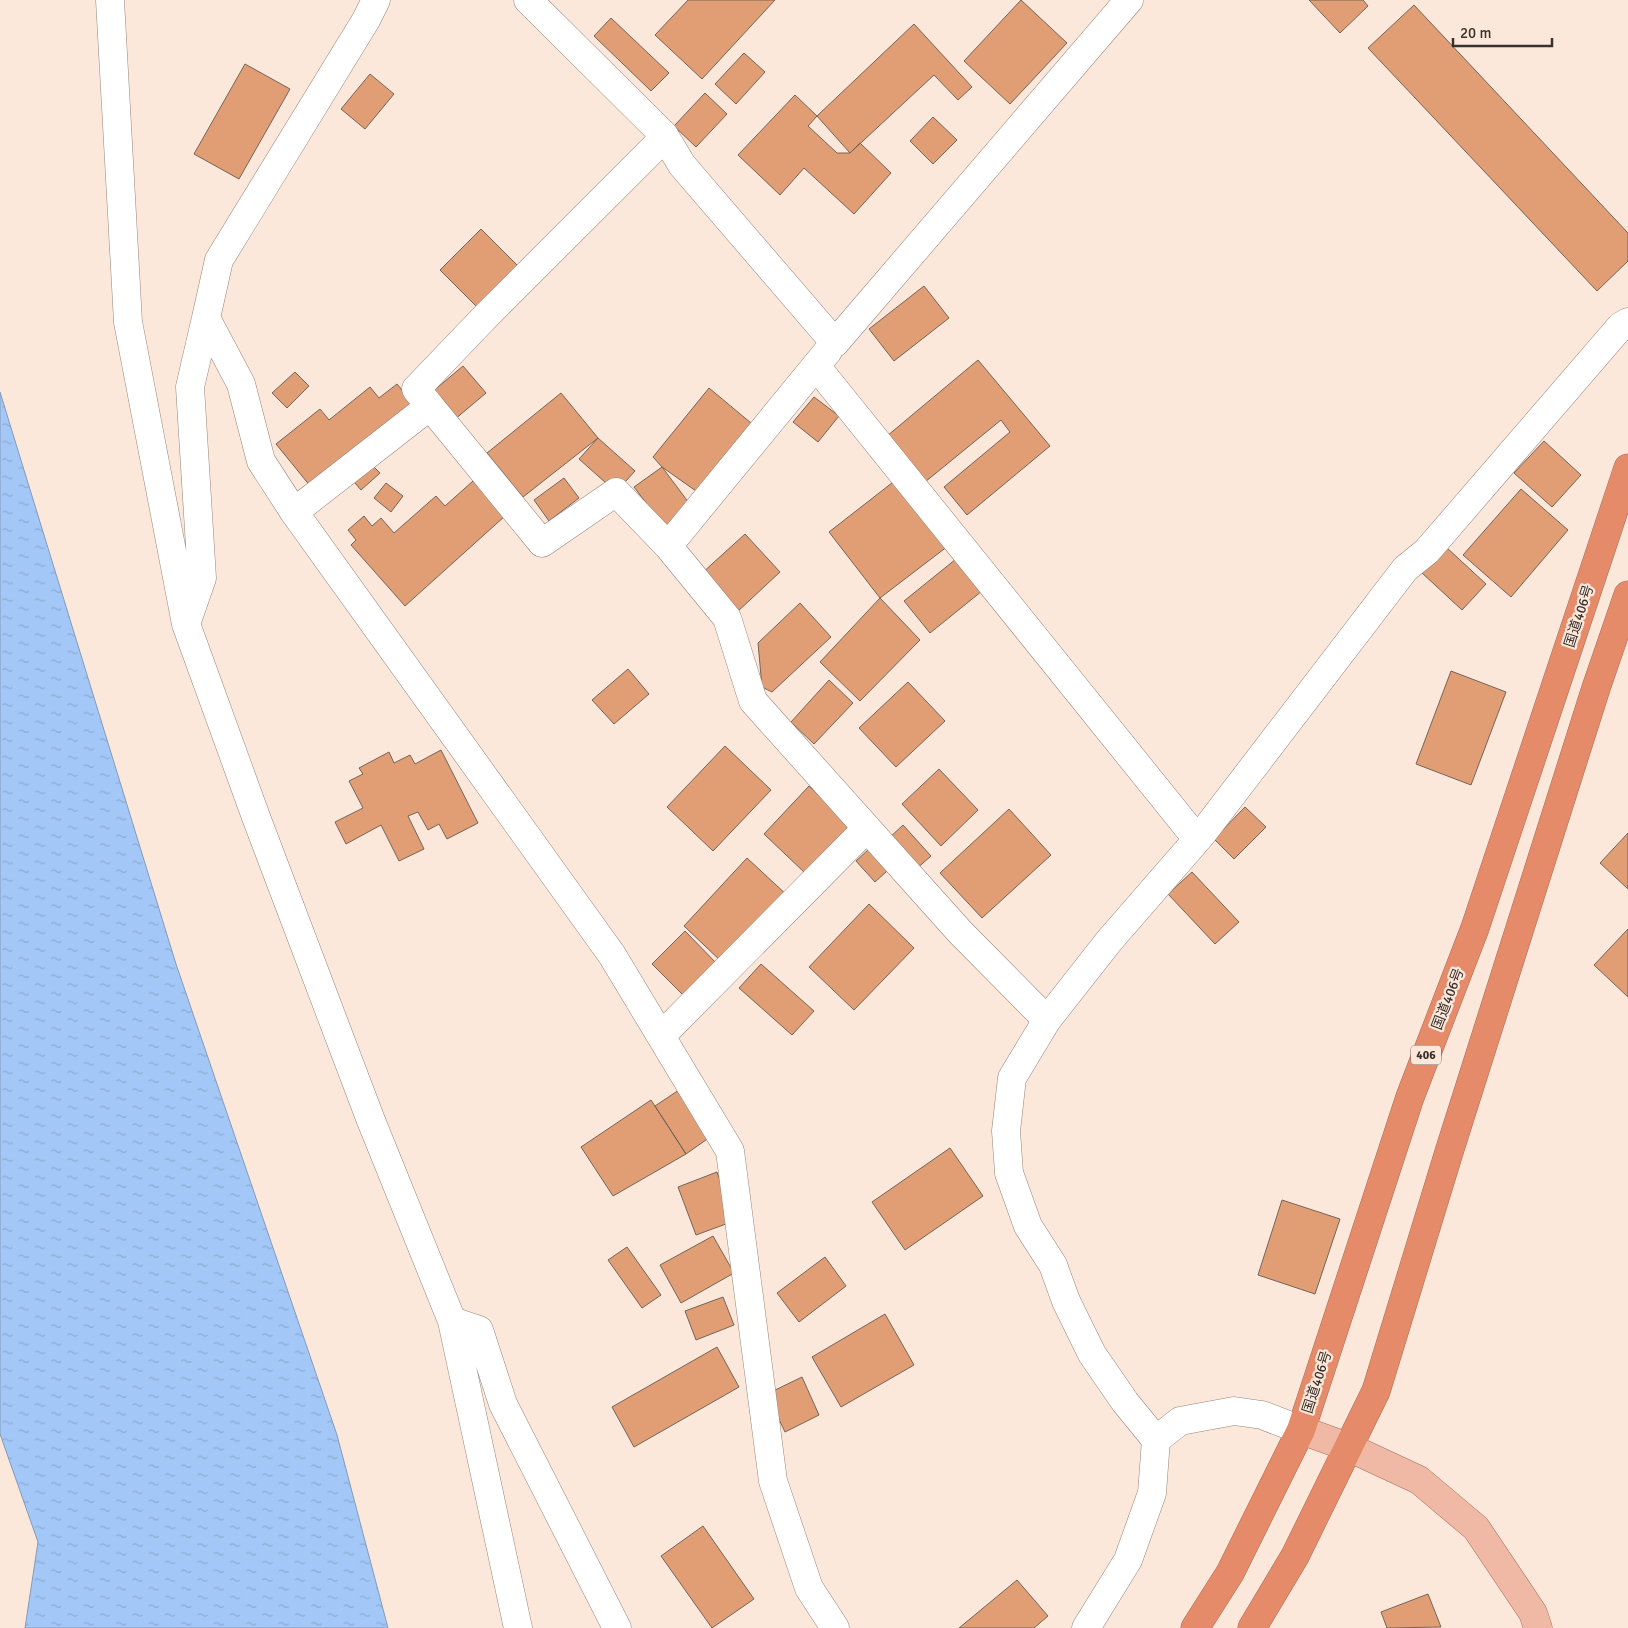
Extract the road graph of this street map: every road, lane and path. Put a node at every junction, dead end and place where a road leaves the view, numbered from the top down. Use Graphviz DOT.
graph roads {
  1 [pos="110,0"];
  2 [pos="376,0"];
  3 [pos="528,0"];
  4 [pos="1129,0"];
  5 [pos="666,137"];
  6 [pos="206,318"];
  7 [pos="1628,322"];
  8 [pos="835,342"];
  9 [pos="816,366"];
  10 [pos="430,406"];
  11 [pos="1628,468"];
  12 [pos="294,512"];
  13 [pos="668,546"];
  14 [pos="1628,595"];
  15 [pos="186,624"];
  16 [pos="868,828"];
  17 [pos="1197,840"];
  18 [pos="1047,1020"];
  19 [pos="661,1036"];
  20 [pos="452,1322"];
  21 [pos="1301,1430"];
  22 [pos="1156,1440"];
  23 [pos="1348,1447"];
  24 [pos="518,1628"];
  25 [pos="617,1628"];
  26 [pos="835,1628"];
  27 [pos="1086,1628"];
  28 [pos="1194,1628"];
  29 [pos="1252,1628"];
  30 [pos="1538,1628"];
  1 -- 15 [label="street"];
  2 -- 6 [label="street"];
  3 -- 5 [label="street"];
  4 -- 8 [label="street"];
  5 -- 8 [label="street"];
  5 -- 10 [label="street"];
  6 -- 12 [label="street"];
  6 -- 15 [label="street"];
  7 -- 17 [label="street"];
  8 -- 9 [label="street"];
  9 -- 13 [label="street"];
  9 -- 17 [label="street"];
  10 -- 12 [label="street"];
  10 -- 13 [label="street"];
  11 -- 21 [label="highway, 国道406号 / 406"];
  12 -- 19 [label="street"];
  13 -- 16 [label="street"];
  14 -- 23 [label="highway"];
  15 -- 20 [label="street"];
  16 -- 18 [label="street"];
  16 -- 19 [label="street"];
  17 -- 18 [label="street"];
  18 -- 22 [label="street"];
  19 -- 26 [label="street"];
  20 -- 24 [label="street"];
  20 -- 25 [label="street"];
  21 -- 22 [label="street"];
  21 -- 23 [label="main road"];
  21 -- 28 [label="highway, 国道406号 / 406"];
  22 -- 27 [label="street"];
  23 -- 29 [label="highway"];
  23 -- 30 [label="main road"];
}
